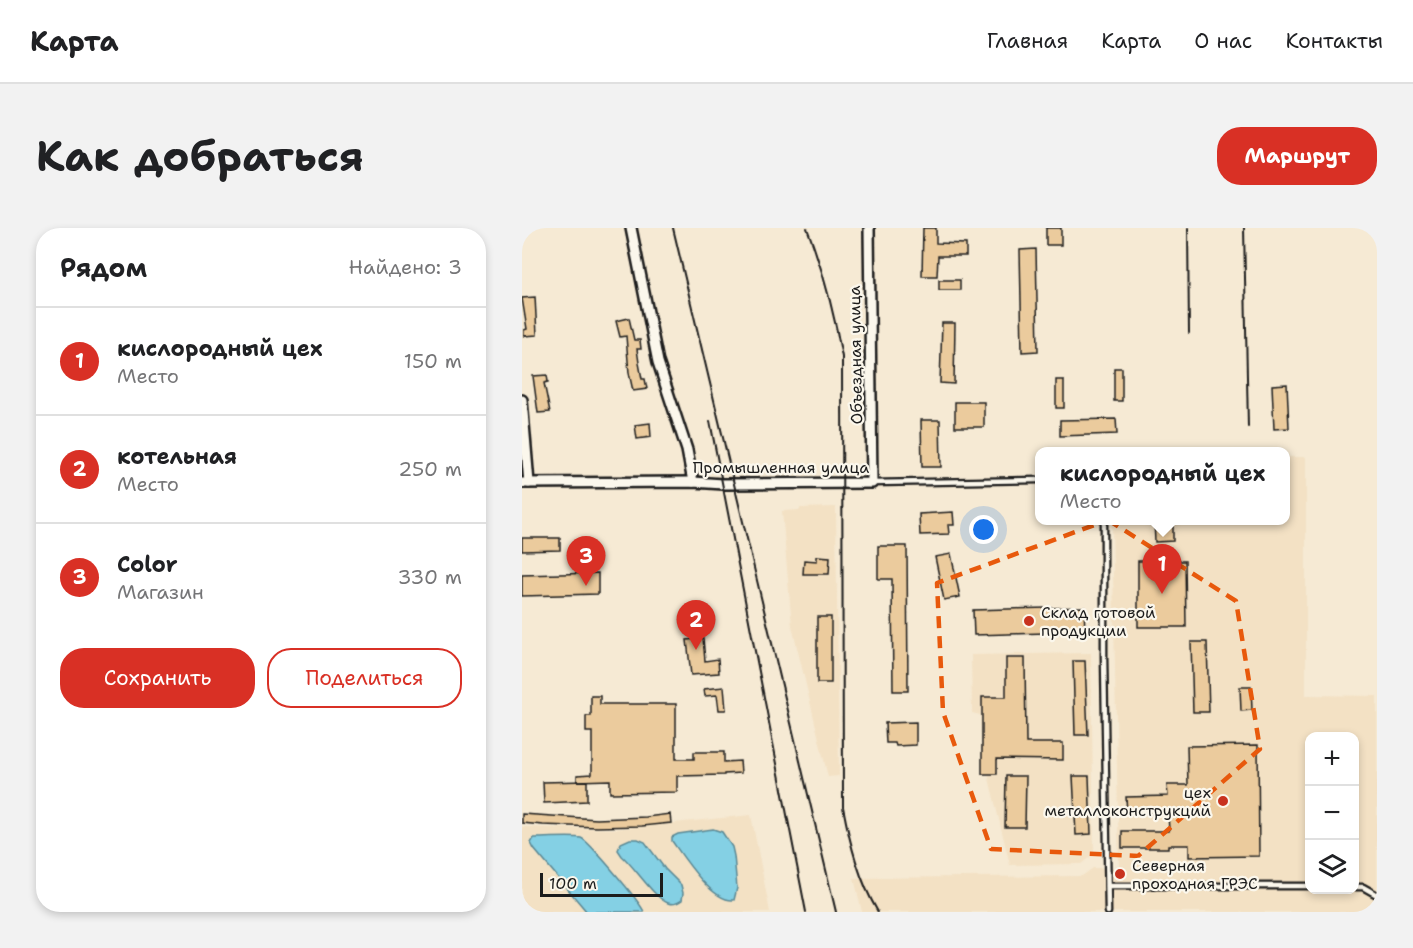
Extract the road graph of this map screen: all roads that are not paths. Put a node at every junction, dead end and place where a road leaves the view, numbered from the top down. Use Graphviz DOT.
graph roads {
  1 [pos="631,228"];
  2 [pos="869,228"];
  3 [pos="522,400"];
  4 [pos="1035,480"];
  5 [pos="693,482"];
  6 [pos="526,483"];
  7 [pos="872,483"];
  8 [pos="1104,525"];
  9 [pos="1107,886"];
  10 [pos="1305,886"];
  11 [pos="1359,887"];
  12 [pos="1377,895"];
  13 [pos="1108,912"];
  1 -- 5 [label="street"];
  2 -- 7 [label="street, Объездная улица"];
  3 -- 6 [label="street"];
  4 -- 7 [label="lane, Промышленная улица"];
  5 -- 6 [label="street, Промышленная улица"];
  5 -- 7 [label="street, Промышленная улица"];
  8 -- 9 [label="lane"];
  9 -- 10 [label="lane"];
  9 -- 13 [label="lane"];
  11 -- 12 [label="lane"];
}
